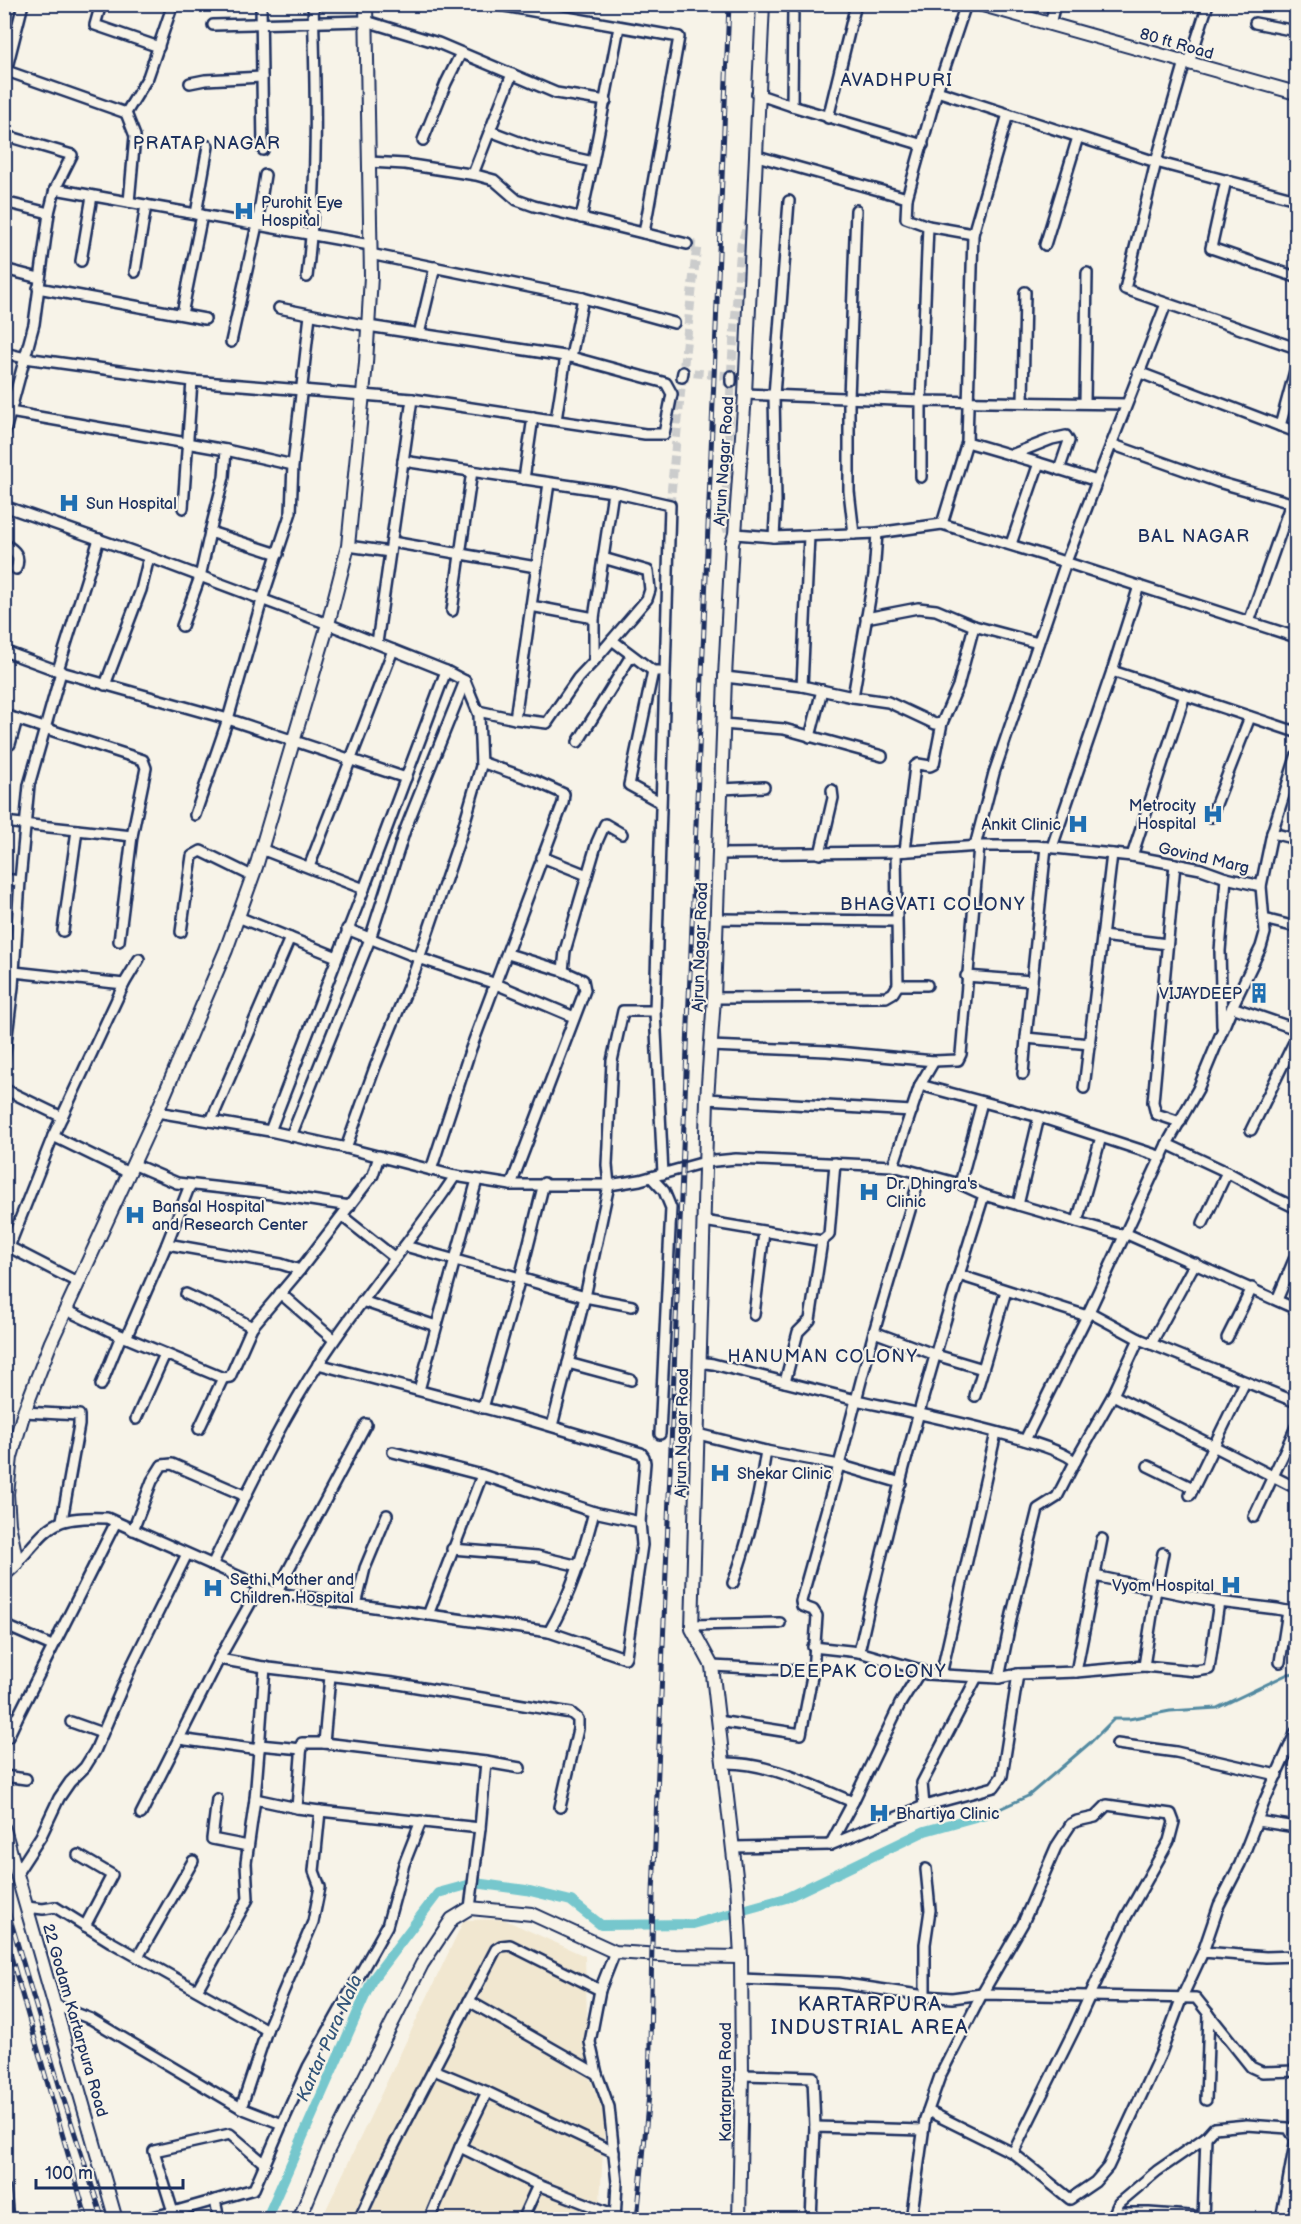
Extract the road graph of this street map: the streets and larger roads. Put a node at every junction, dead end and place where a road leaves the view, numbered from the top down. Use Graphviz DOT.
graph roads {
  1 [pos="23,4"];
  2 [pos="102,4"];
  3 [pos="173,4"];
  4 [pos="261,4"];
  5 [pos="313,4"];
  6 [pos="366,4"];
  7 [pos="493,4"];
  8 [pos="763,4"];
  9 [pos="793,4"];
  10 [pos="856,4"];
  11 [pos="966,4"];
  12 [pos="979,4"];
  13 [pos="1055,4"];
  14 [pos="1208,4"];
  15 [pos="366,21"];
  16 [pos="314,23"];
  17 [pos="1255,23"];
  18 [pos="261,24"];
  19 [pos="1050,24"];
  20 [pos="213,25"];
  21 [pos="619,27"];
  22 [pos="1296,31"];
  23 [pos="159,47"];
  24 [pos="461,53"];
  25 [pos="1187,63"];
  26 [pos="5,70"];
  27 [pos="512,74"];
  28 [pos="262,77"];
  29 [pos="190,83"];
  30 [pos="938,91"];
  31 [pos="758,93"];
  32 [pos="1296,93"];
  33 [pos="606,101"];
  34 [pos="792,106"];
  35 [pos="126,113"];
  36 [pos="1008,114"];
  37 [pos="828,118"];
  38 [pos="490,131"];
  39 [pos="4,135"];
  40 [pos="1078,137"];
  41 [pos="423,140"];
  42 [pos="208,146"];
  43 [pos="923,146"];
  44 [pos="263,150"];
  45 [pos="757,156"];
  46 [pos="369,162"];
  47 [pos="593,162"];
  48 [pos="1156,162"];
  49 [pos="473,174"];
  50 [pos="265,175"];
  51 [pos="1226,180"];
  52 [pos="55,189"];
  53 [pos="92,195"];
  54 [pos="907,198"];
  55 [pos="1296,199"];
  56 [pos="789,201"];
  57 [pos="4,202"];
  58 [pos="129,202"];
  59 [pos="146,205"];
  60 [pos="856,210"];
  61 [pos="49,213"];
  62 [pos="199,214"];
  63 [pos="581,218"];
  64 [pos="257,225"];
  65 [pos="928,226"];
  66 [pos="644,233"];
  67 [pos="312,234"];
  68 [pos="973,234"];
  69 [pos="687,244"];
  70 [pos="1045,245"];
  71 [pos="370,249"];
  72 [pos="81,261"];
  73 [pos="435,267"];
  74 [pos="4,269"];
  75 [pos="135,272"];
  76 [pos="1087,273"];
  77 [pos="307,277"];
  78 [pos="1296,277"];
  79 [pos="38,283"];
  80 [pos="1025,292"];
  81 [pos="583,298"];
  82 [pos="1166,304"];
  83 [pos="279,308"];
  84 [pos="182,314"];
  85 [pos="310,315"];
  86 [pos="205,319"];
  87 [pos="674,323"];
  88 [pos="368,326"];
  89 [pos="419,334"];
  90 [pos="231,342"];
  91 [pos="1296,348"];
  92 [pos="4,353"];
  93 [pos="569,357"];
  94 [pos="25,358"];
  95 [pos="1296,367"];
  96 [pos="1138,372"];
  97 [pos="192,381"];
  98 [pos="302,389"];
  99 [pos="363,394"];
  100 [pos="745,394"];
  101 [pos="774,394"];
  102 [pos="849,398"];
  103 [pos="412,399"];
  104 [pos="969,400"];
  105 [pos="921,401"];
  106 [pos="1023,402"];
  107 [pos="1085,402"];
  108 [pos="1126,404"];
  109 [pos="10,412"];
  110 [pos="533,417"];
  111 [pos="556,420"];
  112 [pos="1280,426"];
  113 [pos="1296,432"];
  114 [pos="4,435"];
  115 [pos="967,442"];
  116 [pos="188,444"];
  117 [pos="1111,444"];
  118 [pos="226,450"];
  119 [pos="1011,455"];
  120 [pos="403,461"];
  121 [pos="1039,463"];
  122 [pos="293,465"];
  123 [pos="1059,470"];
  124 [pos="472,471"];
  125 [pos="921,477"];
  126 [pos="524,479"];
  127 [pos="1097,481"];
  128 [pos="549,483"];
  129 [pos="613,492"];
  130 [pos="1294,504"];
  131 [pos="4,506"];
  132 [pos="183,508"];
  133 [pos="942,524"];
  134 [pos="210,532"];
  135 [pos="877,533"];
  136 [pos="735,534"];
  137 [pos="854,534"];
  138 [pos="809,536"];
  139 [pos="774,537"];
  140 [pos="99,539"];
  141 [pos="4,544"];
  142 [pos="1011,544"];
  143 [pos="348,546"];
  144 [pos="391,547"];
  145 [pos="460,553"];
  146 [pos="278,554"];
  147 [pos="149,557"];
  148 [pos="603,558"];
  149 [pos="1066,562"];
  150 [pos="536,567"];
  151 [pos="16,569"];
  152 [pos="200,577"];
  153 [pos="1139,586"];
  154 [pos="262,600"];
  155 [pos="531,606"];
  156 [pos="452,610"];
  157 [pos="594,618"];
  158 [pos="866,618"];
  159 [pos="1250,622"];
  160 [pos="328,624"];
  161 [pos="974,626"];
  162 [pos="182,627"];
  163 [pos="1296,637"];
  164 [pos="612,640"];
  165 [pos="377,643"];
  166 [pos="1038,644"];
  167 [pos="393,650"];
  168 [pos="4,651"];
  169 [pos="631,656"];
  170 [pos="594,661"];
  171 [pos="60,671"];
  172 [pos="446,671"];
  173 [pos="653,671"];
  174 [pos="664,671"];
  175 [pos="1112,671"];
  176 [pos="725,677"];
  177 [pos="465,681"];
  178 [pos="105,684"];
  179 [pos="802,686"];
  180 [pos="822,690"];
  181 [pos="1185,695"];
  182 [pos="852,697"];
  183 [pos="478,711"];
  184 [pos="4,715"];
  185 [pos="1250,717"];
  186 [pos="515,718"];
  187 [pos="17,719"];
  188 [pos="228,719"];
  189 [pos="942,723"];
  190 [pos="723,724"];
  191 [pos="45,729"];
  192 [pos="1296,732"];
  193 [pos="810,736"];
  194 [pos="294,741"];
  195 [pos="578,742"];
  196 [pos="4,747"];
  197 [pos="882,756"];
  198 [pos="1296,758"];
  199 [pos="350,760"];
  200 [pos="481,762"];
  201 [pos="406,778"];
  202 [pos="764,787"];
  203 [pos="721,789"];
  204 [pos="831,790"];
  205 [pos="660,802"];
  206 [pos="195,815"];
  207 [pos="1211,817"];
  208 [pos="4,822"];
  209 [pos="25,824"];
  210 [pos="77,830"];
  211 [pos="1272,833"];
  212 [pos="622,834"];
  213 [pos="132,836"];
  214 [pos="1296,839"];
  215 [pos="977,846"];
  216 [pos="1049,847"];
  217 [pos="261,849"];
  218 [pos="900,852"];
  219 [pos="719,854"];
  220 [pos="820,854"];
  221 [pos="1112,854"];
  222 [pos="1132,856"];
  223 [pos="542,857"];
  224 [pos="1175,864"];
  225 [pos="309,867"];
  226 [pos="587,875"];
  227 [pos="252,876"];
  228 [pos="1226,878"];
  229 [pos="4,879"];
  230 [pos="20,881"];
  231 [pos="1261,886"];
  232 [pos="364,889"];
  233 [pos="238,917"];
  234 [pos="716,919"];
  235 [pos="1264,920"];
  236 [pos="896,921"];
  237 [pos="1296,927"];
  238 [pos="347,929"];
  239 [pos="63,930"];
  240 [pos="181,932"];
  241 [pos="1102,936"];
  242 [pos="290,938"];
  243 [pos="370,939"];
  244 [pos="119,941"];
  245 [pos="1167,944"];
  246 [pos="4,947"];
  247 [pos="16,950"];
  248 [pos="508,954"];
  249 [pos="338,957"];
  250 [pos="419,957"];
  251 [pos="139,959"];
  252 [pos="563,971"];
  253 [pos="14,972"];
  254 [pos="966,976"];
  255 [pos="1032,981"];
  256 [pos="124,984"];
  257 [pos="496,984"];
  258 [pos="898,985"];
  259 [pos="927,985"];
  260 [pos="714,998"];
  261 [pos="1232,1008"];
  262 [pos="655,1011"];
  263 [pos="574,1017"];
  264 [pos="1296,1029"];
  265 [pos="1222,1031"];
  266 [pos="1026,1038"];
  267 [pos="1296,1038"];
  268 [pos="1090,1044"];
  269 [pos="710,1046"];
  270 [pos="4,1060"];
  271 [pos="934,1061"];
  272 [pos="1023,1074"];
  273 [pos="920,1085"];
  274 [pos="1084,1088"];
  275 [pos="4,1089"];
  276 [pos="707,1099"];
  277 [pos="982,1102"];
  278 [pos="157,1112"];
  279 [pos="912,1112"];
  280 [pos="1039,1117"];
  281 [pos="62,1118"];
  282 [pos="211,1121"];
  283 [pos="1180,1122"];
  284 [pos="1251,1130"];
  285 [pos="270,1131"];
  286 [pos="54,1136"];
  287 [pos="291,1136"];
  288 [pos="1101,1137"];
  289 [pos="1167,1144"];
  290 [pos="346,1148"];
  291 [pos="379,1156"];
  292 [pos="1162,1157"];
  293 [pos="705,1162"];
  294 [pos="834,1163"];
  295 [pos="893,1166"];
  296 [pos="131,1169"];
  297 [pos="431,1170"];
  298 [pos="1227,1172"];
  299 [pos="921,1173"];
  300 [pos="663,1174"];
  301 [pos="455,1176"];
  302 [pos="651,1177"];
  303 [pos="477,1180"];
  304 [pos="544,1183"];
  305 [pos="960,1184"];
  306 [pos="190,1185"];
  307 [pos="511,1185"];
  308 [pos="609,1185"];
  309 [pos="984,1195"];
  310 [pos="1018,1205"];
  311 [pos="350,1206"];
  312 [pos="1296,1208"];
  313 [pos="342,1216"];
  314 [pos="704,1221"];
  315 [pos="1077,1222"];
  316 [pos="1203,1223"];
  317 [pos="764,1232"];
  318 [pos="1126,1235"];
  319 [pos="822,1241"];
  320 [pos="167,1244"];
  321 [pos="405,1246"];
  322 [pos="7,1247"];
  323 [pos="1296,1255"];
  324 [pos="395,1258"];
  325 [pos="454,1259"];
  326 [pos="1195,1263"];
  327 [pos="300,1270"];
  328 [pos="958,1275"];
  329 [pos="520,1278"];
  330 [pos="79,1282"];
  331 [pos="1252,1288"];
  332 [pos="1006,1291"];
  333 [pos="280,1293"];
  334 [pos="186,1294"];
  335 [pos="585,1297"];
  336 [pos="1277,1300"];
  337 [pos="362,1301"];
  338 [pos="632,1306"];
  339 [pos="1296,1309"];
  340 [pos="66,1310"];
  341 [pos="754,1314"];
  342 [pos="1088,1314"];
  343 [pos="436,1326"];
  344 [pos="252,1327"];
  345 [pos="874,1332"];
  346 [pos="124,1337"];
  347 [pos="1227,1338"];
  348 [pos="1138,1339"];
  349 [pos="334,1340"];
  350 [pos="1151,1344"];
  351 [pos="165,1354"];
  352 [pos="936,1356"];
  353 [pos="699,1362"];
  354 [pos="568,1363"];
  355 [pos="318,1364"];
  356 [pos="983,1369"];
  357 [pos="223,1378"];
  358 [pos="631,1380"];
  359 [pos="785,1382"];
  360 [pos="1245,1382"];
  361 [pos="101,1385"];
  362 [pos="419,1390"];
  363 [pos="1113,1395"];
  364 [pos="975,1396"];
  365 [pos="856,1400"];
  366 [pos="1296,1402"];
  367 [pos="483,1408"];
  368 [pos="24,1412"];
  369 [pos="920,1414"];
  370 [pos="136,1419"];
  371 [pos="366,1424"];
  372 [pos="552,1426"];
  373 [pos="1296,1427"];
  374 [pos="199,1429"];
  375 [pos="996,1433"];
  376 [pos="660,1434"];
  377 [pos="698,1434"];
  378 [pos="1025,1440"];
  379 [pos="1214,1446"];
  380 [pos="766,1451"];
  381 [pos="393,1452"];
  382 [pos="1075,1462"];
  383 [pos="839,1465"];
  384 [pos="1148,1466"];
  385 [pos="482,1475"];
  386 [pos="1272,1476"];
  387 [pos="901,1484"];
  388 [pos="1296,1488"];
  389 [pos="246,1496"];
  390 [pos="594,1512"];
  391 [pos="387,1515"];
  392 [pos="1254,1517"];
  393 [pos="62,1520"];
  394 [pos="116,1522"];
  395 [pos="640,1522"];
  396 [pos="133,1530"];
  397 [pos="1102,1539"];
  398 [pos="452,1549"];
  399 [pos="1163,1553"];
  400 [pos="187,1554"];
  401 [pos="17,1563"];
  402 [pos="212,1565"];
  403 [pos="579,1566"];
  404 [pos="4,1575"];
  405 [pos="1095,1576"];
  406 [pos="733,1583"];
  407 [pos="260,1586"];
  408 [pos="1156,1589"];
  409 [pos="276,1593"];
  410 [pos="1219,1602"];
  411 [pos="356,1605"];
  412 [pos="1292,1612"];
  413 [pos="428,1615"];
  414 [pos="780,1623"];
  415 [pos="692,1624"];
  416 [pos="4,1626"];
  417 [pos="549,1632"];
  418 [pos="52,1646"];
  419 [pos="813,1647"];
  420 [pos="859,1652"];
  421 [pos="219,1659"];
  422 [pos="1280,1662"];
  423 [pos="712,1666"];
  424 [pos="1144,1666"];
  425 [pos="265,1667"];
  426 [pos="921,1670"];
  427 [pos="813,1671"];
  428 [pos="1076,1672"];
  429 [pos="1018,1674"];
  430 [pos="940,1675"];
  431 [pos="330,1676"];
  432 [pos="977,1677"];
  433 [pos="999,1678"];
  434 [pos="4,1716"];
  435 [pos="16,1720"];
  436 [pos="718,1721"];
  437 [pos="71,1722"];
  438 [pos="1296,1732"];
  439 [pos="102,1733"];
  440 [pos="8,1737"];
  441 [pos="179,1739"];
  442 [pos="324,1743"];
  443 [pos="1117,1744"];
  444 [pos="259,1747"];
  445 [pos="302,1749"];
  446 [pos="486,1762"];
  447 [pos="725,1763"];
  448 [pos="520,1768"];
  449 [pos="1277,1775"];
  450 [pos="4,1776"];
  451 [pos="26,1779"];
  452 [pos="217,1799"];
  453 [pos="255,1799"];
  454 [pos="853,1802"];
  455 [pos="924,1806"];
  456 [pos="560,1807"];
  457 [pos="297,1808"];
  458 [pos="320,1811"];
  459 [pos="141,1814"];
  460 [pos="421,1821"];
  461 [pos="1257,1821"];
  462 [pos="1296,1827"];
  463 [pos="480,1828"];
  464 [pos="4,1829"];
  465 [pos="830,1845"];
  466 [pos="248,1846"];
  467 [pos="734,1847"];
  468 [pos="78,1855"];
  469 [pos="193,1861"];
  470 [pos="926,1869"];
  471 [pos="17,1873"];
  472 [pos="470,1904"];
  473 [pos="27,1906"];
  474 [pos="84,1926"];
  475 [pos="741,1951"];
  476 [pos="615,1952"];
  477 [pos="1203,1952"];
  478 [pos="1296,1956"];
  479 [pos="138,1957"];
  480 [pos="741,1979"];
  481 [pos="600,1989"];
  482 [pos="197,1990"];
  483 [pos="982,1994"];
  484 [pos="925,1996"];
  485 [pos="1089,1996"];
  486 [pos="1182,1997"];
  487 [pos="469,2001"];
  488 [pos="55,2005"];
  489 [pos="1209,2014"];
  490 [pos="267,2030"];
  491 [pos="434,2070"];
  492 [pos="1296,2071"];
  493 [pos="597,2074"];
  494 [pos="742,2075"];
  495 [pos="487,2092"];
  496 [pos="1206,2100"];
  497 [pos="241,2108"];
  498 [pos="928,2111"];
  499 [pos="282,2124"];
  500 [pos="815,2127"];
  501 [pos="923,2130"];
  502 [pos="1206,2137"];
  503 [pos="1296,2138"];
  504 [pos="460,2147"];
  505 [pos="614,2152"];
  506 [pos="1013,2153"];
  507 [pos="265,2164"];
  508 [pos="538,2185"];
  509 [pos="4,2190"];
  510 [pos="215,2200"];
  511 [pos="174,2212"];
  512 [pos="1113,2216"];
  513 [pos="615,2217"];
  514 [pos="1203,2218"];
  515 [pos="7,2220"];
  516 [pos="116,2220"];
  517 [pos="140,2220"];
  518 [pos="219,2220"];
  519 [pos="299,2220"];
  520 [pos="359,2220"];
  521 [pos="429,2220"];
  522 [pos="522,2220"];
  523 [pos="739,2220"];
  524 [pos="811,2220"];
  525 [pos="911,2220"];
  526 [pos="1281,2220"];
  1 -- 26 [label="street"];
  2 -- 23 [label="street"];
  3 -- 23 [label="street"];
  4 -- 18 [label="street"];
  5 -- 16 [label="street"];
  6 -- 15 [label="street"];
  7 -- 21 [label="street"];
  8 -- 31 [label="street, Ajrun Nagar Road"];
  9 -- 34 [label="street"];
  10 -- 37 [label="street"];
  11 -- 30 [label="street"];
  12 -- 19 [label="street, 80 ft Road"];
  13 -- 19 [label="street"];
  14 -- 25 [label="street"];
  15 -- 16 [label="street"];
  15 -- 24 [label="street"];
  15 -- 46 [label="street"];
  16 -- 18 [label="street"];
  16 -- 67 [label="street"];
  17 -- 22 [label="street"];
  18 -- 20 [label="street"];
  18 -- 28 [label="street"];
  19 -- 25 [label="street, 80 ft Road"];
  21 -- 33 [label="street"];
  21 -- 66 [label="street"];
  23 -- 35 [label="street"];
  24 -- 27 [label="street"];
  24 -- 41 [label="street"];
  25 -- 32 [label="street, 80 ft Road"];
  25 -- 48 [label="street"];
  26 -- 35 [label="street"];
  27 -- 33 [label="street"];
  27 -- 38 [label="street"];
  28 -- 29 [label="street"];
  28 -- 44 [label="street"];
  30 -- 36 [label="street"];
  30 -- 43 [label="street"];
  31 -- 34 [label="street"];
  31 -- 45 [label="street, Ajrun Nagar Road"];
  33 -- 47 [label="street"];
  34 -- 37 [label="street"];
  35 -- 58 [label="street"];
  36 -- 40 [label="street"];
  36 -- 68 [label="street"];
  37 -- 43 [label="street"];
  38 -- 47 [label="street"];
  38 -- 49 [label="street"];
  39 -- 52 [label="street"];
  40 -- 48 [label="street"];
  40 -- 70 [label="street"];
  42 -- 62 [label="street"];
  43 -- 54 [label="street"];
  45 -- 54 [label="street"];
  45 -- 100 [label="street, Ajrun Nagar Road"];
  46 -- 49 [label="street"];
  46 -- 71 [label="street"];
  47 -- 63 [label="street"];
  48 -- 51 [label="street"];
  48 -- 82 [label="street"];
  49 -- 63 [label="street"];
  50 -- 64 [label="street"];
  51 -- 55 [label="street"];
  51 -- 78 [label="street"];
  52 -- 53 [label="street"];
  52 -- 61 [label="street"];
  53 -- 58 [label="street"];
  53 -- 72 [label="street"];
  54 -- 65 [label="street"];
  56 -- 101 [label="street"];
  57 -- 61 [label="street"];
  58 -- 59 [label="street"];
  59 -- 62 [label="street"];
  59 -- 75 [label="street"];
  60 -- 102 [label="street"];
  61 -- 79 [label="street"];
  62 -- 64 [label="street"];
  62 -- 84 [label="street"];
  63 -- 66 [label="street"];
  64 -- 67 [label="street"];
  64 -- 90 [label="street"];
  65 -- 68 [label="street"];
  65 -- 105 [label="street"];
  66 -- 69 [label="street"];
  67 -- 71 [label="street"];
  67 -- 77 [label="street"];
  68 -- 104 [label="street"];
  71 -- 73 [label="street"];
  71 -- 88 [label="street"];
  73 -- 81 [label="street"];
  73 -- 89 [label="street"];
  74 -- 79 [label="street"];
  76 -- 107 [label="street"];
  79 -- 84 [label="street"];
  79 -- 94 [label="street"];
  80 -- 106 [label="street"];
  81 -- 87 [label="street"];
  81 -- 93 [label="street"];
  82 -- 91 [label="street"];
  82 -- 96 [label="street"];
  83 -- 85 [label="street"];
  84 -- 86 [label="street"];
  85 -- 88 [label="street"];
  85 -- 98 [label="street"];
  88 -- 89 [label="street"];
  88 -- 99 [label="street"];
  89 -- 93 [label="street"];
  92 -- 94 [label="street"];
  93 -- 111 [label="street"];
  93 -- 111 [label="street"];
  94 -- 97 [label="street"];
  94 -- 109 [label="street"];
  95 -- 112 [label="street"];
  96 -- 108 [label="street"];
  96 -- 112 [label="street"];
  97 -- 98 [label="street"];
  97 -- 116 [label="street"];
  98 -- 99 [label="street"];
  98 -- 122 [label="street"];
  99 -- 103 [label="street"];
  99 -- 143 [label="street"];
  100 -- 101 [label="street"];
  100 -- 136 [label="street, Ajrun Nagar Road"];
  101 -- 102 [label="street"];
  101 -- 139 [label="street"];
  102 -- 105 [label="street"];
  102 -- 137 [label="street"];
  103 -- 110 [label="street"];
  103 -- 120 [label="street"];
  104 -- 105 [label="street"];
  104 -- 106 [label="street"];
  104 -- 115 [label="street"];
  105 -- 125 [label="street"];
  106 -- 107 [label="street"];
  107 -- 108 [label="street"];
  108 -- 117 [label="street"];
  109 -- 114 [label="street"];
  109 -- 116 [label="street"];
  110 -- 111 [label="street"];
  110 -- 126 [label="street"];
  112 -- 113 [label="street"];
  115 -- 119 [label="street"];
  115 -- 133 [label="street"];
  116 -- 118 [label="street"];
  116 -- 132 [label="street"];
  117 -- 127 [label="street"];
  117 -- 130 [label="street"];
  118 -- 122 [label="street"];
  118 -- 134 [label="street"];
  119 -- 121 [label="street"];
  119 -- 123 [label="street"];
  120 -- 124 [label="street"];
  120 -- 144 [label="street"];
  121 -- 123 [label="street"];
  121 -- 142 [label="street"];
  122 -- 146 [label="street"];
  123 -- 127 [label="street"];
  124 -- 126 [label="street"];
  124 -- 145 [label="street"];
  126 -- 128 [label="street"];
  127 -- 149 [label="street"];
  128 -- 129 [label="street"];
  128 -- 150 [label="street"];
  129 -- 148 [label="street"];
  129 -- 174 [label="street"];
  130 -- 159 [label="street"];
  131 -- 140 [label="street"];
  133 -- 135 [label="street"];
  133 -- 142 [label="street"];
  134 -- 146 [label="street"];
  134 -- 152 [label="street"];
  135 -- 137 [label="street"];
  135 -- 158 [label="street"];
  136 -- 139 [label="street"];
  136 -- 176 [label="street, Ajrun Nagar Road"];
  137 -- 138 [label="street"];
  138 -- 139 [label="street"];
  138 -- 179 [label="street"];
  140 -- 147 [label="street"];
  140 -- 171 [label="street"];
  141 -- 151 [label="street"];
  142 -- 149 [label="street"];
  143 -- 144 [label="street"];
  143 -- 160 [label="street"];
  144 -- 145 [label="street"];
  144 -- 165 [label="street"];
  145 -- 150 [label="street"];
  145 -- 156 [label="street"];
  146 -- 154 [label="street"];
  147 -- 152 [label="street"];
  147 -- 178 [label="street"];
  148 -- 157 [label="street"];
  148 -- 164 [label="street"];
  149 -- 153 [label="street"];
  149 -- 166 [label="street"];
  150 -- 155 [label="street"];
  152 -- 154 [label="street"];
  152 -- 162 [label="street"];
  153 -- 159 [label="street"];
  153 -- 175 [label="street"];
  154 -- 160 [label="street"];
  154 -- 188 [label="street"];
  155 -- 157 [label="street"];
  155 -- 186 [label="street"];
  157 -- 170 [label="street"];
  158 -- 161 [label="street"];
  158 -- 182 [label="street"];
  159 -- 163 [label="street"];
  160 -- 165 [label="street"];
  160 -- 194 [label="street"];
  161 -- 166 [label="street"];
  161 -- 189 [label="street"];
  164 -- 169 [label="street"];
  164 -- 170 [label="street"];
  165 -- 167 [label="street"];
  166 -- 215 [label="street"];
  167 -- 172 [label="street"];
  167 -- 199 [label="street"];
  168 -- 171 [label="street"];
  169 -- 173 [label="street"];
  169 -- 195 [label="street"];
  170 -- 186 [label="street"];
  171 -- 178 [label="street"];
  171 -- 191 [label="street"];
  172 -- 177 [label="street"];
  172 -- 201 [label="street"];
  173 -- 174 [label="street"];
  173 -- 205 [label="street"];
  174 -- 205 [label="street"];
  175 -- 181 [label="street"];
  175 -- 216 [label="street"];
  176 -- 179 [label="street"];
  176 -- 190 [label="street, Ajrun Nagar Road"];
  177 -- 183 [label="street"];
  177 -- 243 [label="street"];
  178 -- 188 [label="street"];
  179 -- 180 [label="street"];
  180 -- 182 [label="street"];
  180 -- 193 [label="street"];
  181 -- 185 [label="street"];
  181 -- 222 [label="street"];
  182 -- 189 [label="street"];
  183 -- 186 [label="street"];
  183 -- 200 [label="street"];
  184 -- 187 [label="street"];
  185 -- 192 [label="street"];
  185 -- 207 [label="street"];
  187 -- 191 [label="street"];
  187 -- 196 [label="street"];
  188 -- 194 [label="street"];
  188 -- 206 [label="street"];
  189 -- 218 [label="street"];
  190 -- 193 [label="street"];
  190 -- 203 [label="street, Ajrun Nagar Road"];
  191 -- 209 [label="street"];
  191 -- 213 [label="street"];
  193 -- 197 [label="street"];
  194 -- 199 [label="street"];
  194 -- 217 [label="street"];
  198 -- 211 [label="street, Govind Marg"];
  199 -- 201 [label="street"];
  199 -- 225 [label="street"];
  200 -- 223 [label="street"];
  200 -- 250 [label="street"];
  201 -- 232 [label="street"];
  202 -- 203 [label="street"];
  203 -- 219 [label="street, Ajrun Nagar Road"];
  204 -- 220 [label="street"];
  205 -- 262 [label="street"];
  208 -- 209 [label="street"];
  209 -- 210 [label="street"];
  209 -- 230 [label="street"];
  210 -- 213 [label="street"];
  210 -- 239 [label="street"];
  211 -- 214 [label="street"];
  211 -- 231 [label="street, Govind Marg"];
  212 -- 226 [label="street"];
  213 -- 244 [label="street"];
  215 -- 216 [label="street, Govind Marg"];
  215 -- 218 [label="street, Govind Marg"];
  215 -- 254 [label="street"];
  216 -- 221 [label="street, Govind Marg"];
  216 -- 255 [label="street"];
  217 -- 225 [label="street"];
  217 -- 227 [label="street"];
  218 -- 220 [label="street, Govind Marg"];
  218 -- 236 [label="street"];
  219 -- 220 [label="street, Govind Marg"];
  219 -- 234 [label="street, Ajrun Nagar Road"];
  221 -- 222 [label="street, Govind Marg"];
  221 -- 241 [label="street"];
  222 -- 224 [label="street, Govind Marg"];
  223 -- 226 [label="street"];
  223 -- 248 [label="street"];
  224 -- 228 [label="street, Govind Marg"];
  224 -- 245 [label="street"];
  225 -- 232 [label="street"];
  226 -- 252 [label="street"];
  227 -- 233 [label="street"];
  227 -- 240 [label="street"];
  228 -- 231 [label="street, Govind Marg"];
  228 -- 265 [label="street"];
  229 -- 230 [label="street"];
  230 -- 247 [label="street"];
  231 -- 235 [label="street"];
  232 -- 238 [label="street"];
  233 -- 242 [label="street"];
  233 -- 278 [label="street"];
  234 -- 236 [label="street"];
  234 -- 260 [label="street, Ajrun Nagar Road"];
  235 -- 237 [label="street"];
  235 -- 261 [label="street"];
  236 -- 258 [label="street"];
  238 -- 243 [label="street"];
  238 -- 249 [label="street"];
  241 -- 245 [label="street"];
  241 -- 268 [label="street"];
  242 -- 249 [label="street"];
  242 -- 282 [label="street"];
  243 -- 250 [label="street"];
  243 -- 287 [label="street"];
  245 -- 283 [label="street"];
  246 -- 247 [label="street"];
  247 -- 253 [label="street"];
  248 -- 252 [label="street"];
  248 -- 257 [label="street"];
  249 -- 285 [label="street"];
  250 -- 257 [label="street"];
  250 -- 290 [label="street"];
  251 -- 256 [label="street"];
  252 -- 263 [label="street"];
  253 -- 256 [label="street"];
  253 -- 270 [label="street"];
  254 -- 255 [label="street"];
  254 -- 271 [label="street"];
  255 -- 266 [label="street"];
  256 -- 281 [label="street"];
  257 -- 263 [label="street"];
  257 -- 297 [label="street"];
  258 -- 259 [label="street"];
  258 -- 260 [label="street"];
  260 -- 269 [label="street, Ajrun Nagar Road"];
  261 -- 264 [label="street"];
  261 -- 265 [label="street"];
  262 -- 300 [label="street"];
  262 -- 308 [label="street"];
  263 -- 307 [label="street"];
  265 -- 283 [label="street"];
  266 -- 268 [label="street"];
  266 -- 272 [label="street"];
  267 -- 284 [label="street"];
  268 -- 274 [label="street"];
  269 -- 271 [label="street"];
  269 -- 276 [label="street, Ajrun Nagar Road"];
  271 -- 273 [label="street"];
  273 -- 277 [label="street"];
  273 -- 279 [label="street"];
  275 -- 281 [label="street"];
  276 -- 279 [label="street"];
  276 -- 293 [label="street, Ajrun Nagar Road"];
  277 -- 280 [label="street"];
  277 -- 305 [label="street"];
  278 -- 282 [label="street"];
  278 -- 296 [label="street"];
  279 -- 295 [label="street"];
  280 -- 288 [label="street"];
  280 -- 310 [label="street"];
  281 -- 286 [label="street"];
  282 -- 285 [label="street"];
  283 -- 289 [label="street"];
  285 -- 287 [label="street"];
  286 -- 296 [label="street"];
  286 -- 322 [label="street"];
  287 -- 290 [label="street"];
  288 -- 292 [label="street"];
  288 -- 315 [label="street"];
  289 -- 292 [label="street"];
  289 -- 298 [label="street"];
  290 -- 291 [label="street"];
  291 -- 297 [label="street"];
  291 -- 311 [label="street"];
  292 -- 318 [label="street"];
  293 -- 294 [label="street"];
  293 -- 300 [label="street"];
  293 -- 314 [label="street, Ajrun Nagar Road"];
  294 -- 295 [label="street"];
  294 -- 319 [label="street"];
  295 -- 299 [label="street"];
  296 -- 306 [label="street"];
  296 -- 330 [label="street"];
  297 -- 301 [label="street"];
  298 -- 312 [label="street"];
  298 -- 316 [label="street"];
  299 -- 305 [label="street"];
  299 -- 345 [label="street"];
  300 -- 302 [label="street"];
  301 -- 303 [label="street"];
  301 -- 321 [label="street"];
  302 -- 308 [label="street"];
  302 -- 376 [label="street"];
  303 -- 307 [label="street"];
  303 -- 325 [label="street"];
  304 -- 307 [label="street"];
  304 -- 308 [label="street"];
  304 -- 329 [label="street"];
  305 -- 309 [label="street"];
  306 -- 311 [label="street"];
  306 -- 320 [label="street"];
  308 -- 335 [label="street"];
  309 -- 310 [label="street"];
  309 -- 328 [label="street"];
  310 -- 315 [label="street"];
  311 -- 313 [label="street"];
  313 -- 324 [label="street"];
  313 -- 327 [label="street"];
  314 -- 317 [label="street"];
  314 -- 353 [label="street, Ajrun Nagar Road"];
  315 -- 318 [label="street"];
  317 -- 319 [label="street"];
  317 -- 341 [label="street"];
  318 -- 326 [label="street"];
  318 -- 342 [label="street"];
  319 -- 359 [label="street"];
  320 -- 327 [label="street"];
  320 -- 346 [label="street"];
  321 -- 324 [label="street"];
  321 -- 325 [label="street"];
  322 -- 330 [label="street"];
  323 -- 336 [label="street"];
  324 -- 337 [label="street"];
  325 -- 329 [label="street"];
  325 -- 343 [label="street"];
  326 -- 331 [label="street"];
  326 -- 350 [label="street"];
  327 -- 333 [label="street"];
  328 -- 332 [label="street"];
  328 -- 352 [label="street"];
  329 -- 335 [label="street"];
  329 -- 367 [label="street"];
  330 -- 340 [label="street"];
  331 -- 336 [label="street"];
  331 -- 347 [label="street"];
  332 -- 342 [label="street"];
  332 -- 356 [label="street"];
  333 -- 344 [label="street"];
  333 -- 349 [label="street"];
  334 -- 344 [label="street"];
  335 -- 338 [label="street"];
  335 -- 354 [label="street"];
  336 -- 339 [label="street"];
  337 -- 343 [label="street"];
  337 -- 349 [label="street"];
  340 -- 346 [label="street"];
  340 -- 368 [label="street"];
  342 -- 348 [label="street"];
  342 -- 378 [label="street"];
  343 -- 362 [label="street"];
  344 -- 357 [label="street"];
  345 -- 352 [label="street"];
  345 -- 365 [label="street"];
  346 -- 351 [label="street"];
  346 -- 361 [label="street"];
  348 -- 350 [label="street"];
  348 -- 363 [label="street"];
  349 -- 355 [label="street"];
  350 -- 360 [label="street"];
  351 -- 357 [label="street"];
  351 -- 370 [label="street"];
  352 -- 356 [label="street"];
  352 -- 369 [label="street"];
  353 -- 359 [label="street"];
  353 -- 377 [label="street, Ajrun Nagar Road"];
  354 -- 358 [label="street"];
  354 -- 372 [label="street"];
  355 -- 362 [label="street"];
  355 -- 389 [label="street"];
  356 -- 364 [label="street"];
  357 -- 374 [label="street"];
  359 -- 365 [label="street"];
  360 -- 366 [label="street"];
  360 -- 379 [label="street"];
  362 -- 367 [label="street"];
  363 -- 379 [label="street"];
  363 -- 382 [label="street"];
  365 -- 369 [label="street"];
  365 -- 383 [label="street"];
  367 -- 372 [label="street"];
  368 -- 393 [label="street"];
  368 -- 401 [label="street"];
  369 -- 375 [label="street"];
  369 -- 387 [label="street"];
  371 -- 409 [label="street"];
  372 -- 395 [label="street"];
  373 -- 386 [label="street"];
  375 -- 378 [label="street"];
  375 -- 430 [label="street"];
  377 -- 380 [label="street"];
  377 -- 415 [label="street, Ajrun Nagar Road"];
  378 -- 382 [label="street"];
  379 -- 384 [label="street"];
  379 -- 386 [label="street"];
  380 -- 383 [label="street"];
  380 -- 406 [label="street"];
  381 -- 385 [label="street"];
  382 -- 433 [label="street"];
  383 -- 387 [label="street"];
  383 -- 419 [label="street"];
  385 -- 390 [label="street"];
  385 -- 398 [label="street"];
  386 -- 388 [label="street"];
  386 -- 392 [label="street"];
  387 -- 420 [label="street"];
  389 -- 396 [label="street"];
  389 -- 402 [label="street"];
  390 -- 395 [label="street"];
  390 -- 403 [label="street"];
  391 -- 411 [label="street"];
  393 -- 394 [label="street"];
  393 -- 401 [label="street"];
  394 -- 396 [label="street"];
  394 -- 418 [label="street"];
  395 -- 417 [label="street"];
  396 -- 400 [label="street"];
  397 -- 405 [label="street"];
  398 -- 403 [label="street"];
  398 -- 413 [label="street"];
  399 -- 408 [label="street"];
  400 -- 402 [label="street"];
  400 -- 439 [label="street"];
  401 -- 404 [label="street"];
  402 -- 407 [label="street"];
  403 -- 417 [label="street"];
  405 -- 408 [label="street"];
  405 -- 428 [label="street"];
  407 -- 409 [label="street"];
  407 -- 421 [label="street"];
  408 -- 410 [label="street"];
  408 -- 424 [label="street"];
  409 -- 411 [label="street"];
  410 -- 412 [label="street"];
  410 -- 424 [label="street"];
  411 -- 413 [label="street"];
  412 -- 422 [label="street"];
  413 -- 417 [label="street"];
  414 -- 415 [label="street"];
  415 -- 423 [label="street, Ajrun Nagar Road"];
  416 -- 418 [label="street"];
  418 -- 435 [label="street"];
  419 -- 420 [label="street"];
  419 -- 427 [label="street"];
  420 -- 426 [label="street"];
  421 -- 425 [label="street"];
  421 -- 441 [label="street"];
  423 -- 427 [label="street"];
  423 -- 436 [label="street, Ajrun Nagar Road"];
  424 -- 428 [label="street"];
  425 -- 431 [label="street"];
  425 -- 444 [label="street"];
  426 -- 430 [label="street"];
  426 -- 454 [label="street"];
  427 -- 436 [label="street"];
  428 -- 429 [label="street"];
  429 -- 433 [label="street"];
  429 -- 455 [label="street"];
  430 -- 432 [label="street"];
  431 -- 442 [label="street"];
  431 -- 456 [label="street"];
  432 -- 433 [label="street"];
  432 -- 455 [label="street"];
  434 -- 435 [label="street"];
  435 -- 440 [label="street"];
  436 -- 447 [label="street, Ajrun Nagar Road"];
  437 -- 439 [label="street"];
  438 -- 449 [label="street"];
  439 -- 471 [label="street"];
  441 -- 444 [label="street"];
  441 -- 459 [label="street"];
  442 -- 445 [label="street"];
  442 -- 446 [label="street"];
  443 -- 449 [label="street"];
  444 -- 445 [label="street"];
  444 -- 453 [label="street"];
  445 -- 457 [label="street"];
  446 -- 448 [label="street"];
  446 -- 463 [label="street"];
  447 -- 454 [label="street"];
  447 -- 467 [label="street, Ajrun Nagar Road"];
  449 -- 461 [label="street"];
  450 -- 451 [label="street"];
  452 -- 466 [label="street"];
  453 -- 457 [label="street"];
  453 -- 466 [label="street"];
  454 -- 465 [label="street"];
  455 -- 465 [label="street"];
  457 -- 458 [label="street"];
  458 -- 460 [label="street"];
  458 -- 490 [label="street"];
  460 -- 463 [label="street"];
  460 -- 499 [label="street"];
  461 -- 462 [label="street"];
  461 -- 477 [label="street"];
  463 -- 472 [label="street"];
  464 -- 471 [label="street, 22 Godam Kartarpura Road"];
  465 -- 467 [label="street"];
  466 -- 482 [label="street"];
  467 -- 475 [label="street, Ajrun Nagar Road"];
  468 -- 474 [label="street"];
  469 -- 479 [label="street"];
  470 -- 484 [label="street"];
  471 -- 473 [label="street, 22 Godam Kartarpura Road"];
  472 -- 476 [label="street"];
  472 -- 519 [label="street"];
  473 -- 474 [label="street"];
  473 -- 488 [label="street, 22 Godam Kartarpura Road"];
  474 -- 479 [label="street"];
  475 -- 476 [label="street"];
  475 -- 480 [label="street, Kartarpura Road"];
  476 -- 481 [label="street"];
  477 -- 478 [label="street"];
  477 -- 486 [label="street"];
  479 -- 482 [label="street"];
  480 -- 484 [label="street"];
  480 -- 494 [label="street, Kartarpura Road"];
  481 -- 487 [label="street"];
  481 -- 493 [label="street"];
  482 -- 490 [label="street"];
  483 -- 484 [label="street"];
  483 -- 485 [label="street"];
  483 -- 485 [label="street"];
  483 -- 498 [label="street"];
  485 -- 486 [label="street"];
  485 -- 506 [label="street"];
  486 -- 489 [label="street"];
  486 -- 506 [label="street"];
  487 -- 491 [label="street"];
  487 -- 493 [label="street"];
  488 -- 497 [label="street"];
  488 -- 516 [label="street, 22 Godam Kartarpura Road"];
  489 -- 492 [label="street"];
  489 -- 496 [label="street"];
  490 -- 497 [label="street"];
  491 -- 495 [label="street"];
  491 -- 520 [label="street"];
  493 -- 505 [label="street"];
  494 -- 500 [label="street"];
  494 -- 523 [label="street, Kartarpura Road"];
  495 -- 504 [label="street"];
  495 -- 505 [label="street"];
  497 -- 499 [label="street"];
  498 -- 501 [label="street"];
  498 -- 506 [label="street"];
  499 -- 507 [label="street"];
  500 -- 501 [label="street"];
  500 -- 524 [label="street"];
  501 -- 525 [label="street"];
  502 -- 503 [label="street"];
  502 -- 512 [label="street"];
  502 -- 514 [label="street"];
  503 -- 526 [label="street"];
  504 -- 508 [label="street"];
  504 -- 521 [label="street"];
  505 -- 513 [label="street"];
  507 -- 510 [label="street"];
  507 -- 511 [label="street"];
  508 -- 513 [label="street"];
  508 -- 522 [label="street"];
  509 -- 515 [label="street"];
  510 -- 511 [label="street"];
  510 -- 518 [label="street"];
  511 -- 517 [label="street"];
  512 -- 514 [label="street"];
}
